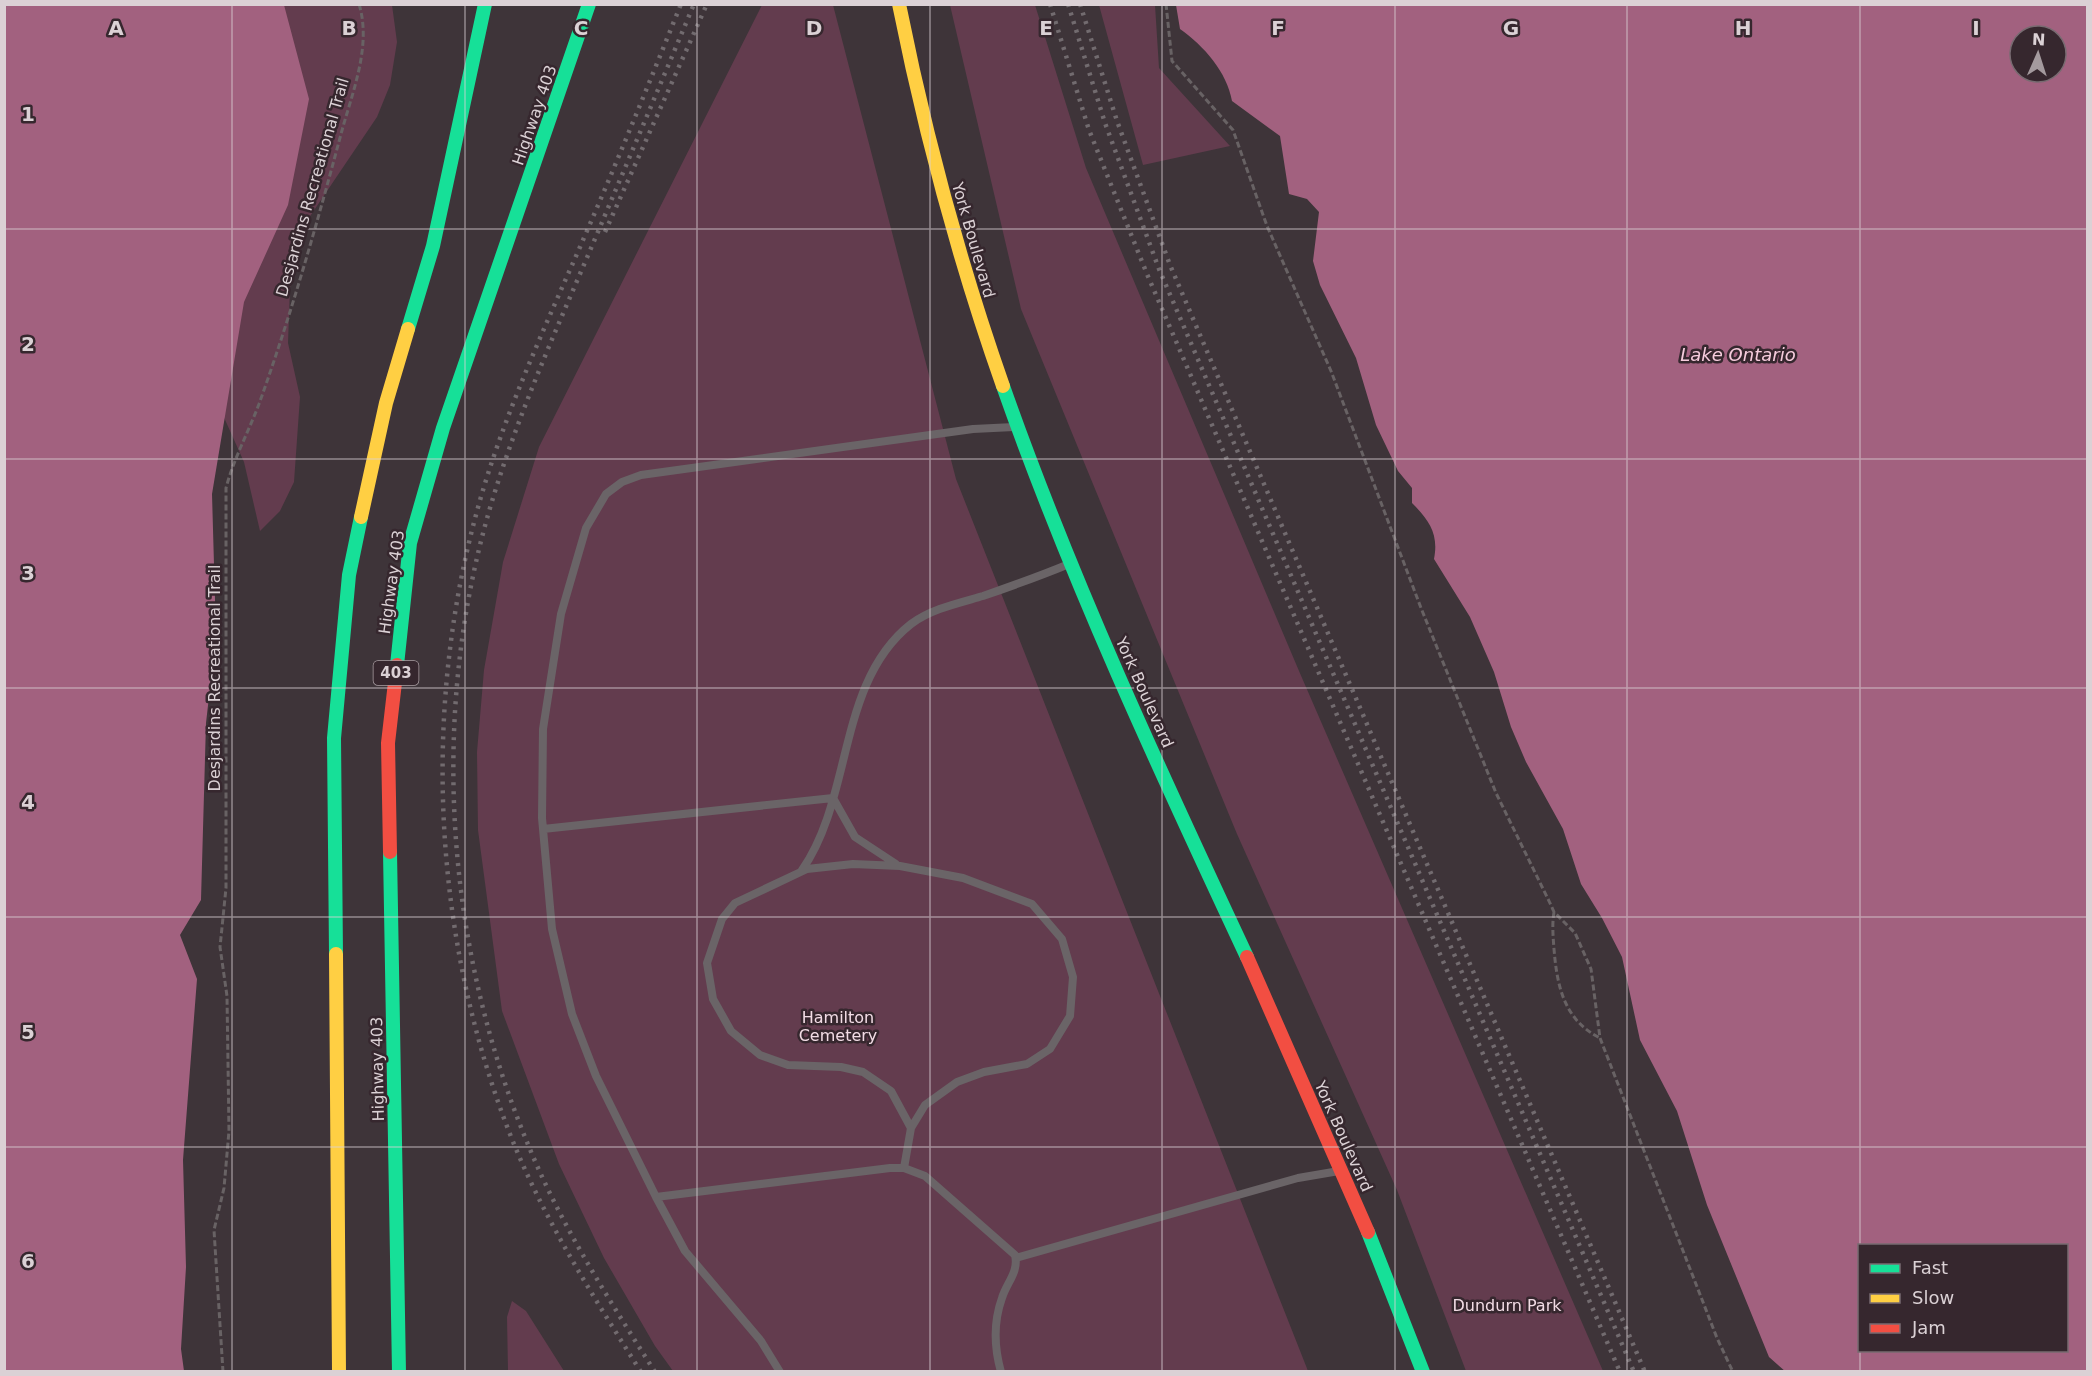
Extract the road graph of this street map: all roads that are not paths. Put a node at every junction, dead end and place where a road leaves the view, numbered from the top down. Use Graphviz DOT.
graph roads {
  1 [pos="485,4"];
  2 [pos="590,4"];
  3 [pos="899,4"];
  4 [pos="1016,427"];
  5 [pos="1070,564"];
  6 [pos="833,798"];
  7 [pos="543,829"];
  8 [pos="900,866"];
  9 [pos="802,870"];
  10 [pos="912,1128"];
  11 [pos="904,1168"];
  12 [pos="1342,1171"];
  13 [pos="656,1197"];
  14 [pos="1016,1258"];
  15 [pos="339,1371"];
  16 [pos="399,1371"];
  17 [pos="780,1371"];
  18 [pos="1001,1371"];
  19 [pos="1423,1371"];
  1 -- 15 [label="main road"];
  2 -- 16 [label="main road, Highway 403 / 403"];
  3 -- 4 [label="main road, York Boulevard"];
  4 -- 5 [label="main road, York Boulevard"];
  4 -- 7 [label="lane"];
  5 -- 6 [label="lane"];
  5 -- 12 [label="main road, York Boulevard"];
  6 -- 7 [label="lane"];
  6 -- 8 [label="lane"];
  6 -- 9 [label="lane"];
  7 -- 13 [label="lane"];
  8 -- 9 [label="lane"];
  8 -- 10 [label="lane"];
  9 -- 10 [label="lane"];
  10 -- 11 [label="lane"];
  11 -- 13 [label="lane"];
  11 -- 14 [label="lane"];
  12 -- 14 [label="lane"];
  12 -- 19 [label="main road, York Boulevard"];
  13 -- 17 [label="lane"];
  14 -- 18 [label="lane"];
}
